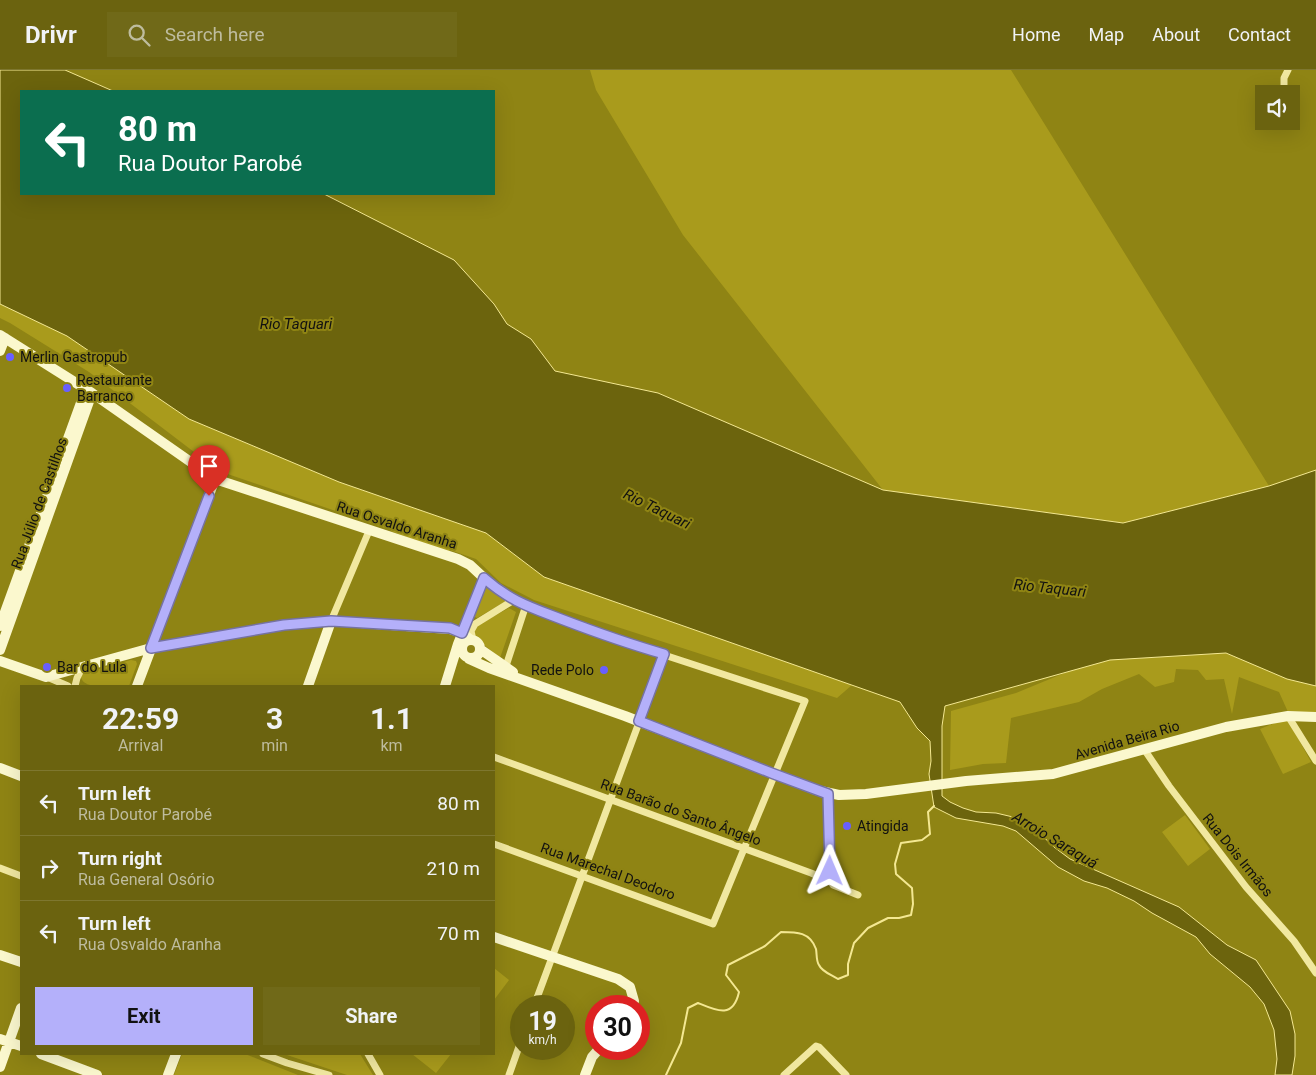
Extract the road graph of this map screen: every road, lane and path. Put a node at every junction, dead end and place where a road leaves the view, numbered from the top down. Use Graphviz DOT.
graph roads {
  1 [pos="1288,70"];
  2 [pos="1284,85"];
  3 [pos="2,336"];
  4 [pos="0,352"];
  5 [pos="89,391"];
  6 [pos="215,479"];
  7 [pos="369,531"];
  8 [pos="484,578"];
  9 [pos="514,600"];
  10 [pos="526,605"];
  11 [pos="11,610"];
  12 [pos="331,621"];
  13 [pos="0,626"];
  14 [pos="440,629"];
  15 [pos="462,633"];
  16 [pos="472,640"];
  17 [pos="460,646"];
  18 [pos="155,648"];
  19 [pos="480,649"];
  20 [pos="0,650"];
  21 [pos="130,654"];
  22 [pos="664,654"];
  23 [pos="468,658"];
  24 [pos="146,659"];
  25 [pos="0,661"];
  26 [pos="506,666"];
  27 [pos="82,668"];
  28 [pos="450,670"];
  29 [pos="46,677"];
  30 [pos="522,678"];
  31 [pos="66,685"];
  32 [pos="75,685"];
  33 [pos="137,685"];
  34 [pos="308,685"];
  35 [pos="445,685"];
  36 [pos="1288,716"];
  37 [pos="1316,717"];
  38 [pos="639,721"];
  39 [pos="1144,749"];
  40 [pos="495,756"];
  41 [pos="1316,761"];
  42 [pos="0,768"];
  43 [pos="774,774"];
  44 [pos="20,776"];
  45 [pos="828,794"];
  46 [pos="610,799"];
  47 [pos="495,844"];
  48 [pos="744,849"];
  49 [pos="0,868"];
  50 [pos="20,876"];
  51 [pos="582,876"];
  52 [pos="830,881"];
  53 [pos="858,895"];
  54 [pos="495,937"];
  55 [pos="0,954"];
  56 [pos="553,956"];
  57 [pos="20,962"];
  58 [pos="1316,973"];
  59 [pos="538,995"];
  60 [pos="632,995"];
  61 [pos="20,1010"];
  62 [pos="5,1040"];
  63 [pos="20,1046"];
  64 [pos="44,1055"];
  65 [pos="176,1055"];
  66 [pos="266,1055"];
  67 [pos="369,1055"];
  68 [pos="514,1060"];
  69 [pos="591,1060"];
  70 [pos="0,1067"];
  71 [pos="97,1075"];
  72 [pos="168,1075"];
  73 [pos="329,1075"];
  74 [pos="380,1075"];
  75 [pos="509,1075"];
  76 [pos="585,1075"];
  77 [pos="784,1075"];
  78 [pos="846,1075"];
  1 -- 2 [label="street"];
  3 -- 4 [label="main road"];
  3 -- 5 [label="main road, Rua Osvaldo Aranha"];
  5 -- 6 [label="main road, Rua Osvaldo Aranha"];
  5 -- 11 [label="main road, Rua Júlio de Castilhos"];
  6 -- 7 [label="main road, Rua Osvaldo Aranha"];
  6 -- 18 [label="main road"];
  7 -- 8 [label="main road, Rua Osvaldo Aranha"];
  7 -- 12 [label="street"];
  8 -- 9 [label="street, Rua Osvaldo Aranha"];
  8 -- 15 [label="main road"];
  9 -- 10 [label="street, Rua Osvaldo Aranha"];
  9 -- 16 [label="street"];
  10 -- 22 [label="street, Rua Osvaldo Aranha"];
  10 -- 26 [label="street"];
  11 -- 13 [label="main road, Rua Júlio de Castilhos"];
  11 -- 20 [label="main road, Rua Júlio de Castilhos"];
  12 -- 14 [label="main road"];
  12 -- 18 [label="main road"];
  12 -- 34 [label="main road"];
  14 -- 15 [label="main road"];
  14 -- 17 [label="main road"];
  15 -- 16 [label="main road"];
  15 -- 17 [label="main road"];
  16 -- 17 [label="main road"];
  16 -- 19 [label="main road"];
  17 -- 23 [label="main road"];
  17 -- 28 [label="main road"];
  18 -- 21 [label="main road"];
  18 -- 24 [label="main road"];
  19 -- 23 [label="main road"];
  19 -- 26 [label="main road"];
  21 -- 24 [label="main road"];
  21 -- 27 [label="main road"];
  22 -- 38 [label="street"];
  22 -- 43 [label="street, Rua Osvaldo Aranha"];
  23 -- 28 [label="main road"];
  23 -- 30 [label="main road"];
  24 -- 33 [label="main road"];
  25 -- 29 [label="main road"];
  26 -- 30 [label="main road"];
  27 -- 29 [label="main road"];
  27 -- 32 [label="street"];
  28 -- 35 [label="main road"];
  29 -- 31 [label="street"];
  30 -- 38 [label="main road"];
  36 -- 37 [label="main road, Avenida Beira Rio"];
  36 -- 39 [label="main road, Avenida Beira Rio"];
  36 -- 41 [label="street"];
  38 -- 43 [label="main road"];
  38 -- 46 [label="street"];
  39 -- 45 [label="main road, Avenida Beira Rio"];
  39 -- 58 [label="street, Rua Dois Irmãos"];
  40 -- 46 [label="street, Rua Barão do Santo Ângelo"];
  42 -- 44 [label="main road"];
  43 -- 45 [label="main road"];
  43 -- 48 [label="street"];
  45 -- 52 [label="street"];
  46 -- 48 [label="street, Rua Barão do Santo Ângelo"];
  46 -- 51 [label="street"];
  47 -- 51 [label="street, Rua Marechal Deodoro"];
  48 -- 51 [label="street, Rua Marechal Deodoro"];
  48 -- 52 [label="street, Rua Barão do Santo Ângelo"];
  49 -- 50 [label="street"];
  51 -- 56 [label="street"];
  52 -- 53 [label="street, Rua Barão do Santo Ângelo"];
  54 -- 56 [label="main road"];
  55 -- 57 [label="main road"];
  56 -- 59 [label="street"];
  56 -- 60 [label="main road"];
  61 -- 62 [label="main road"];
  62 -- 63 [label="main road"];
  62 -- 70 [label="main road"];
  64 -- 71 [label="main road"];
  65 -- 72 [label="main road"];
  66 -- 73 [label="street"];
  67 -- 74 [label="street"];
  68 -- 75 [label="street"];
  69 -- 76 [label="main road"];
  77 -- 78 [label="street"];
}
